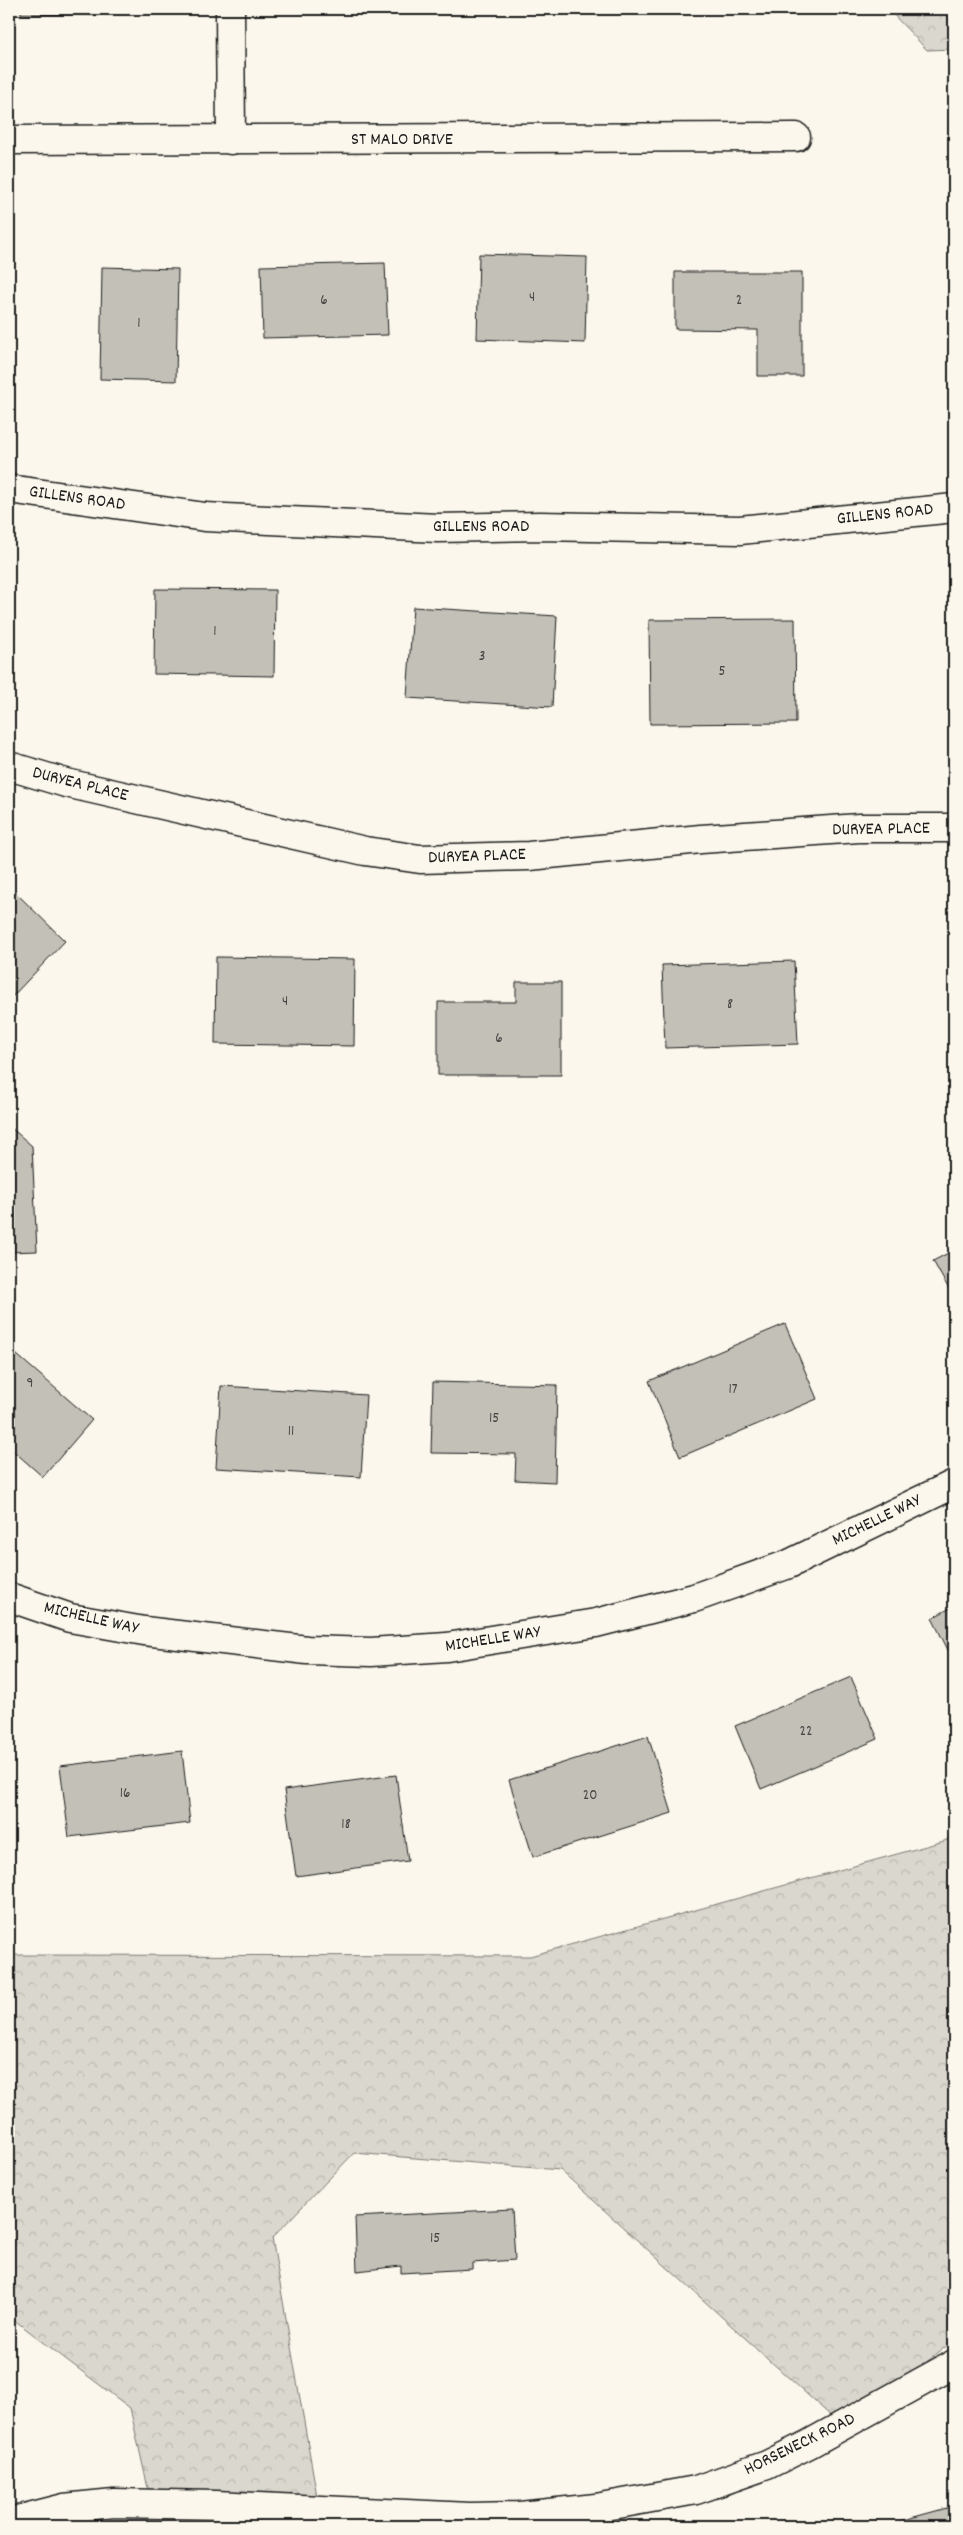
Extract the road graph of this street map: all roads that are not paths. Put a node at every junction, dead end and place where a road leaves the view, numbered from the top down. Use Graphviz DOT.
graph roads {
  1 [pos="230,9"];
  2 [pos="796,138"];
  3 [pos="9,140"];
  4 [pos="231,140"];
  5 [pos="9,489"];
  6 [pos="954,508"];
  7 [pos="9,766"];
  8 [pos="954,828"];
  9 [pos="954,1484"];
  10 [pos="9,1597"];
  11 [pos="954,2364"];
  12 [pos="9,2522"];
  1 -- 4 [label="street"];
  2 -- 4 [label="street, ST MALO DRIVE"];
  3 -- 4 [label="street, ST MALO DRIVE"];
  5 -- 6 [label="street, GILLENS ROAD"];
  7 -- 8 [label="street, DURYEA PLACE"];
  9 -- 10 [label="street, MICHELLE WAY"];
  11 -- 12 [label="street, HORSENECK ROAD"];
}
